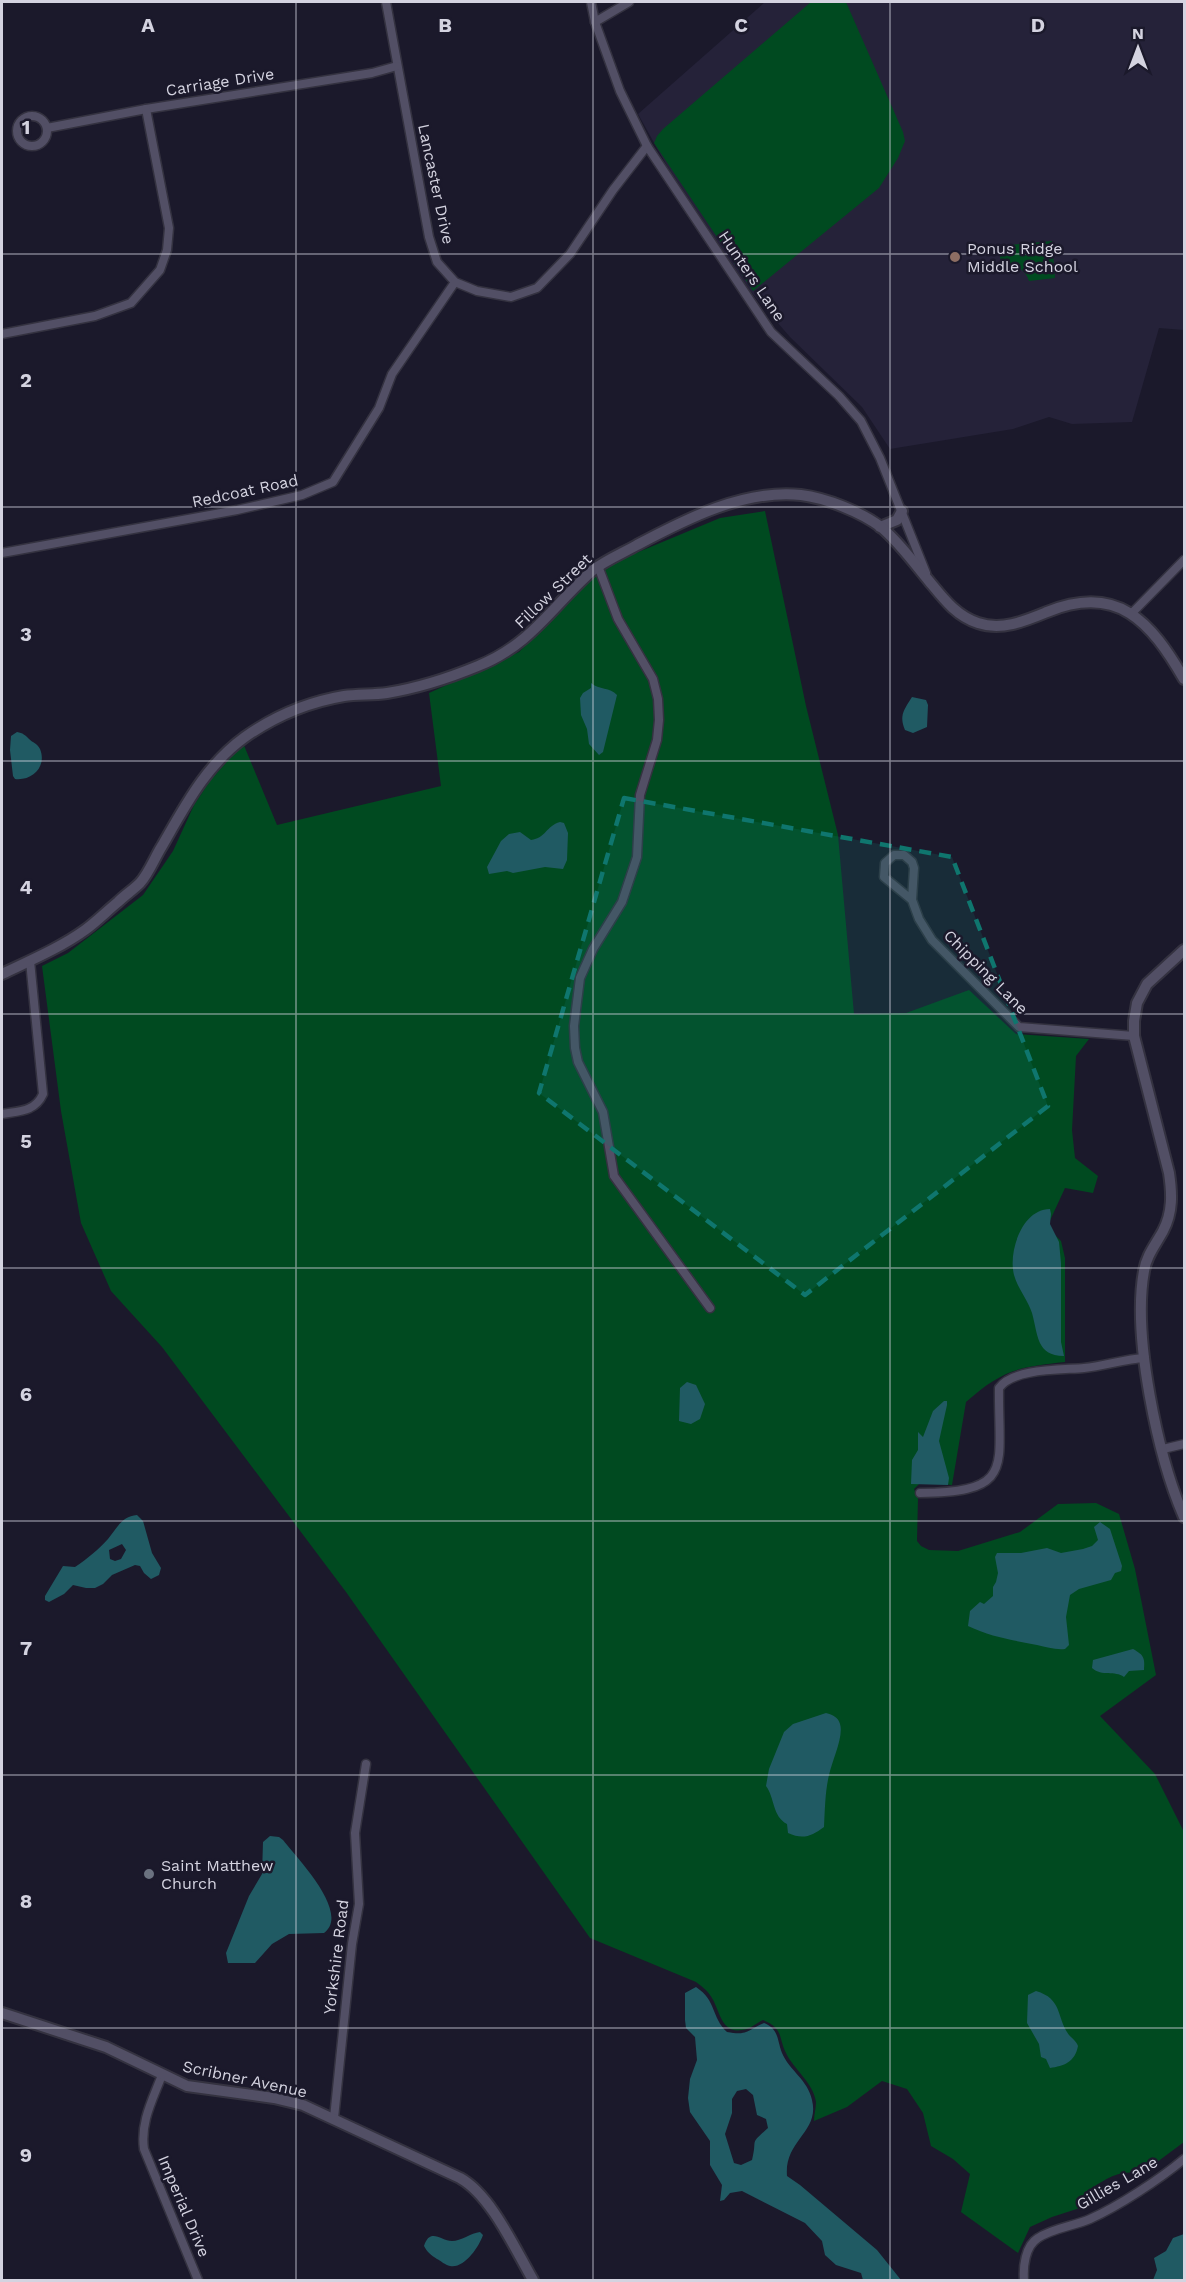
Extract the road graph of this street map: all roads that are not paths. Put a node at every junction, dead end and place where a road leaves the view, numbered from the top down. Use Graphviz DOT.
graph roads {
  1 [pos="386,2"];
  2 [pos="591,2"];
  3 [pos="628,2"];
  4 [pos="595,22"];
  5 [pos="397,66"];
  6 [pos="146,109"];
  7 [pos="47,128"];
  8 [pos="647,146"];
  9 [pos="455,282"];
  10 [pos="2,334"];
  11 [pos="902,511"];
  12 [pos="880,527"];
  13 [pos="2,553"];
  14 [pos="1185,560"];
  15 [pos="598,566"];
  16 [pos="929,581"];
  17 [pos="1132,613"];
  18 [pos="1185,679"];
  19 [pos="912,900"];
  20 [pos="1185,950"];
  21 [pos="30,961"];
  22 [pos="2,974"];
  23 [pos="1134,1036"];
  24 [pos="2,1114"];
  25 [pos="710,1308"];
  26 [pos="1145,1358"];
  27 [pos="1185,1444"];
  28 [pos="1163,1449"];
  29 [pos="920,1494"];
  30 [pos="1185,1517"];
  31 [pos="366,1764"];
  32 [pos="2,2013"];
  33 [pos="162,2075"];
  34 [pos="334,2118"];
  35 [pos="1185,2158"];
  36 [pos="198,2280"];
  37 [pos="533,2280"];
  38 [pos="1024,2280"];
  1 -- 5 [label="street, Lancaster Drive"];
  2 -- 4 [label="street, Hunters Lane"];
  3 -- 4 [label="street"];
  4 -- 8 [label="street, Hunters Lane"];
  5 -- 6 [label="street, Carriage Drive"];
  5 -- 9 [label="street, Lancaster Drive"];
  6 -- 7 [label="street, Carriage Drive"];
  6 -- 10 [label="street"];
  8 -- 9 [label="street"];
  8 -- 11 [label="street, Hunters Lane"];
  9 -- 13 [label="street, Redcoat Road"];
  11 -- 12 [label="street"];
  11 -- 16 [label="street, Hunters Lane"];
  12 -- 15 [label="street, Fillow Street"];
  12 -- 16 [label="street, Fillow Street"];
  14 -- 17 [label="street"];
  15 -- 21 [label="street, Fillow Street"];
  15 -- 25 [label="street"];
  16 -- 17 [label="street, Fillow Street"];
  17 -- 18 [label="street, Fillow Street"];
  19 -- 19 [label="street, Chipping Lane"];
  19 -- 23 [label="street, Chipping Lane"];
  20 -- 23 [label="street"];
  21 -- 22 [label="street, Fillow Street"];
  21 -- 24 [label="street"];
  23 -- 26 [label="street"];
  26 -- 28 [label="street"];
  26 -- 29 [label="street"];
  27 -- 28 [label="street"];
  28 -- 30 [label="street"];
  31 -- 34 [label="street, Yorkshire Road"];
  32 -- 33 [label="street, Scribner Avenue"];
  33 -- 34 [label="street, Scribner Avenue"];
  33 -- 36 [label="street, Imperial Drive"];
  34 -- 37 [label="street, Scribner Avenue"];
  35 -- 38 [label="street, Gillies Lane"];
}
